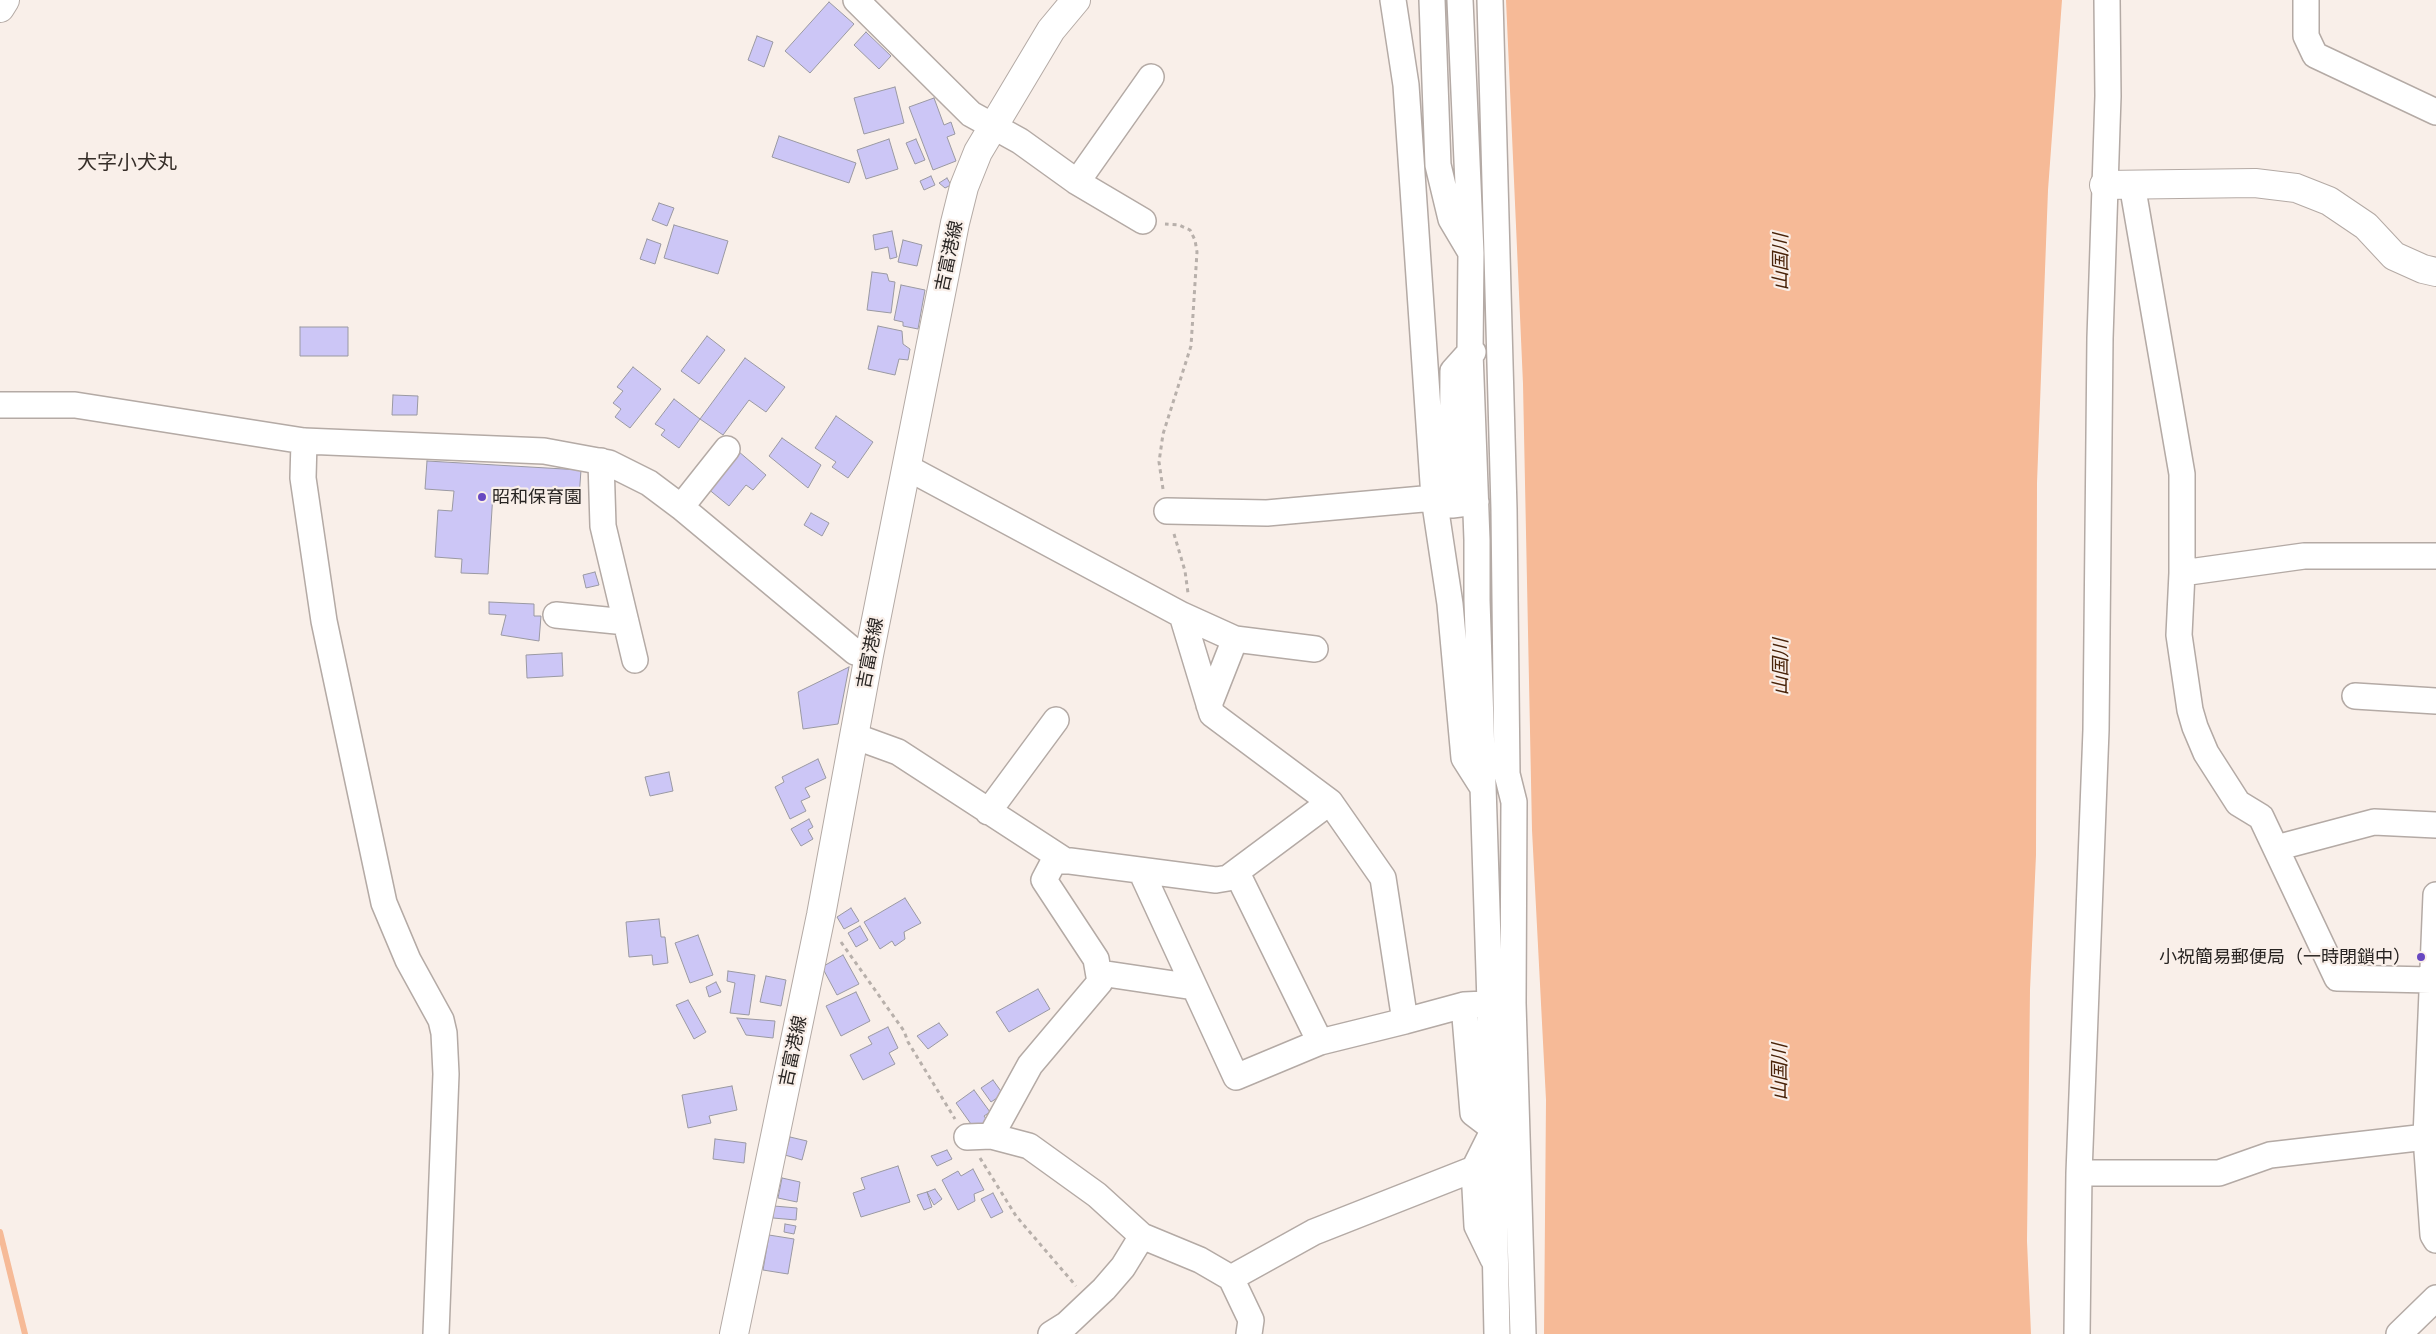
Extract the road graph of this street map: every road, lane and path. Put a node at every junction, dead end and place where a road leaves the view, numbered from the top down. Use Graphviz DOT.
graph roads {
  1 [pos="5,0"];
  2 [pos="856,0"];
  3 [pos="1076,0"];
  4 [pos="1393,0"];
  5 [pos="1432,0"];
  6 [pos="1460,0"];
  7 [pos="1484,0"];
  8 [pos="1490,0"];
  9 [pos="2107,0"];
  10 [pos="2306,0"];
  11 [pos="0,8"];
  12 [pos="1151,77"];
  13 [pos="1465,112"];
  14 [pos="2436,112"];
  15 [pos="1435,115"];
  16 [pos="1408,118"];
  17 [pos="993,125"];
  18 [pos="1478,165"];
  19 [pos="1077,182"];
  20 [pos="2104,184"];
  21 [pos="2132,184"];
  22 [pos="1143,221"];
  23 [pos="1471,253"];
  24 [pos="2436,272"];
  25 [pos="1470,352"];
  26 [pos="1499,362"];
  27 [pos="0,405"];
  28 [pos="304,441"];
  29 [pos="727,449"];
  30 [pos="601,461"];
  31 [pos="908,468"];
  32 [pos="1443,501"];
  33 [pos="681,507"];
  34 [pos="1489,509"];
  35 [pos="1167,511"];
  36 [pos="2436,556"];
  37 [pos="2182,574"];
  38 [pos="556,615"];
  39 [pos="1182,615"];
  40 [pos="626,622"];
  41 [pos="1235,639"];
  42 [pos="1315,649"];
  43 [pos="869,655"];
  44 [pos="635,660"];
  45 [pos="2355,696"];
  46 [pos="2436,701"];
  47 [pos="1209,705"];
  48 [pos="1056,720"];
  49 [pos="854,736"];
  50 [pos="1483,788"];
  51 [pos="1330,802"];
  52 [pos="988,812"];
  53 [pos="2436,825"];
  54 [pos="2276,848"];
  55 [pos="1064,860"];
  56 [pos="1141,871"];
  57 [pos="1238,873"];
  58 [pos="2436,895"];
  59 [pos="821,915"];
  60 [pos="1514,930"];
  61 [pos="1100,973"];
  62 [pos="2431,980"];
  63 [pos="1194,986"];
  64 [pos="1502,1003"];
  65 [pos="1464,1005"];
  66 [pos="1405,1021"];
  67 [pos="1320,1042"];
  68 [pos="1519,1128"];
  69 [pos="1494,1129"];
  70 [pos="979,1137"];
  71 [pos="2426,1137"];
  72 [pos="1474,1169"];
  73 [pos="2079,1173"];
  74 [pos="1142,1236"];
  75 [pos="2436,1240"];
  76 [pos="1497,1268"];
  77 [pos="1231,1278"];
  78 [pos="2436,1298"];
  79 [pos="1090,1302"];
  80 [pos="1063,1331"];
  81 [pos="436,1334"];
  82 [pos="734,1334"];
  83 [pos="1248,1334"];
  84 [pos="1497,1334"];
  85 [pos="1523,1334"];
  86 [pos="2077,1334"];
  87 [pos="2398,1334"];
  1 -- 11 [label="main road"];
  2 -- 17 [label="street"];
  3 -- 17 [label="main road, 吉富港線"];
  4 -- 16 [label="street"];
  5 -- 15 [label="street"];
  6 -- 13 [label="street"];
  7 -- 18 [label="street"];
  8 -- 18 [label="street"];
  9 -- 20 [label="street"];
  10 -- 14 [label="street"];
  12 -- 19 [label="street"];
  13 -- 15 [label="street"];
  13 -- 18 [label="street"];
  15 -- 16 [label="street"];
  15 -- 23 [label="street"];
  16 -- 32 [label="street"];
  17 -- 19 [label="street"];
  17 -- 31 [label="main road, 吉富港線"];
  18 -- 23 [label="street"];
  18 -- 26 [label="street"];
  19 -- 22 [label="street"];
  20 -- 21 [label="main road"];
  20 -- 73 [label="street"];
  21 -- 24 [label="main road"];
  21 -- 37 [label="street"];
  22 -- 35 [label="path"];
  23 -- 25 [label="street"];
  25 -- 26 [label="street"];
  25 -- 32 [label="street"];
  25 -- 34 [label="street"];
  26 -- 34 [label="street"];
  27 -- 28 [label="street"];
  28 -- 30 [label="street"];
  28 -- 81 [label="street"];
  29 -- 33 [label="street"];
  30 -- 33 [label="street"];
  30 -- 40 [label="street"];
  31 -- 39 [label="street"];
  31 -- 43 [label="main road, 吉富港線"];
  32 -- 34 [label="street"];
  32 -- 35 [label="street"];
  32 -- 50 [label="street"];
  33 -- 43 [label="street"];
  34 -- 50 [label="street"];
  34 -- 60 [label="street"];
  35 -- 39 [label="path"];
  36 -- 37 [label="street"];
  37 -- 54 [label="street"];
  38 -- 40 [label="street"];
  39 -- 41 [label="street"];
  39 -- 47 [label="street"];
  40 -- 44 [label="street"];
  41 -- 42 [label="street"];
  41 -- 47 [label="street"];
  43 -- 49 [label="main road, 吉富港線"];
  45 -- 46 [label="street"];
  47 -- 51 [label="street"];
  48 -- 52 [label="street"];
  49 -- 52 [label="street"];
  49 -- 59 [label="main road, 吉富港線"];
  50 -- 60 [label="street"];
  50 -- 64 [label="street"];
  51 -- 57 [label="street"];
  51 -- 66 [label="street"];
  52 -- 55 [label="street"];
  53 -- 54 [label="street"];
  54 -- 62 [label="street"];
  55 -- 56 [label="street"];
  55 -- 61 [label="street"];
  56 -- 57 [label="street"];
  56 -- 63 [label="street"];
  57 -- 67 [label="street"];
  58 -- 62 [label="street"];
  59 -- 70 [label="path"];
  59 -- 82 [label="main road, 吉富港線"];
  60 -- 64 [label="street"];
  61 -- 63 [label="street"];
  61 -- 70 [label="street"];
  62 -- 71 [label="street"];
  63 -- 67 [label="street"];
  64 -- 65 [label="street"];
  64 -- 68 [label="street"];
  64 -- 69 [label="street"];
  65 -- 66 [label="street"];
  65 -- 69 [label="street"];
  66 -- 67 [label="street"];
  68 -- 69 [label="street"];
  68 -- 85 [label="street"];
  69 -- 72 [label="street"];
  69 -- 76 [label="street"];
  70 -- 74 [label="street"];
  70 -- 79 [label="path"];
  71 -- 73 [label="street"];
  71 -- 75 [label="street"];
  72 -- 76 [label="street"];
  72 -- 77 [label="street"];
  73 -- 86 [label="street"];
  74 -- 77 [label="street"];
  74 -- 79 [label="street"];
  76 -- 84 [label="street"];
  77 -- 83 [label="street"];
  78 -- 87 [label="street"];
  79 -- 80 [label="street"];
}
